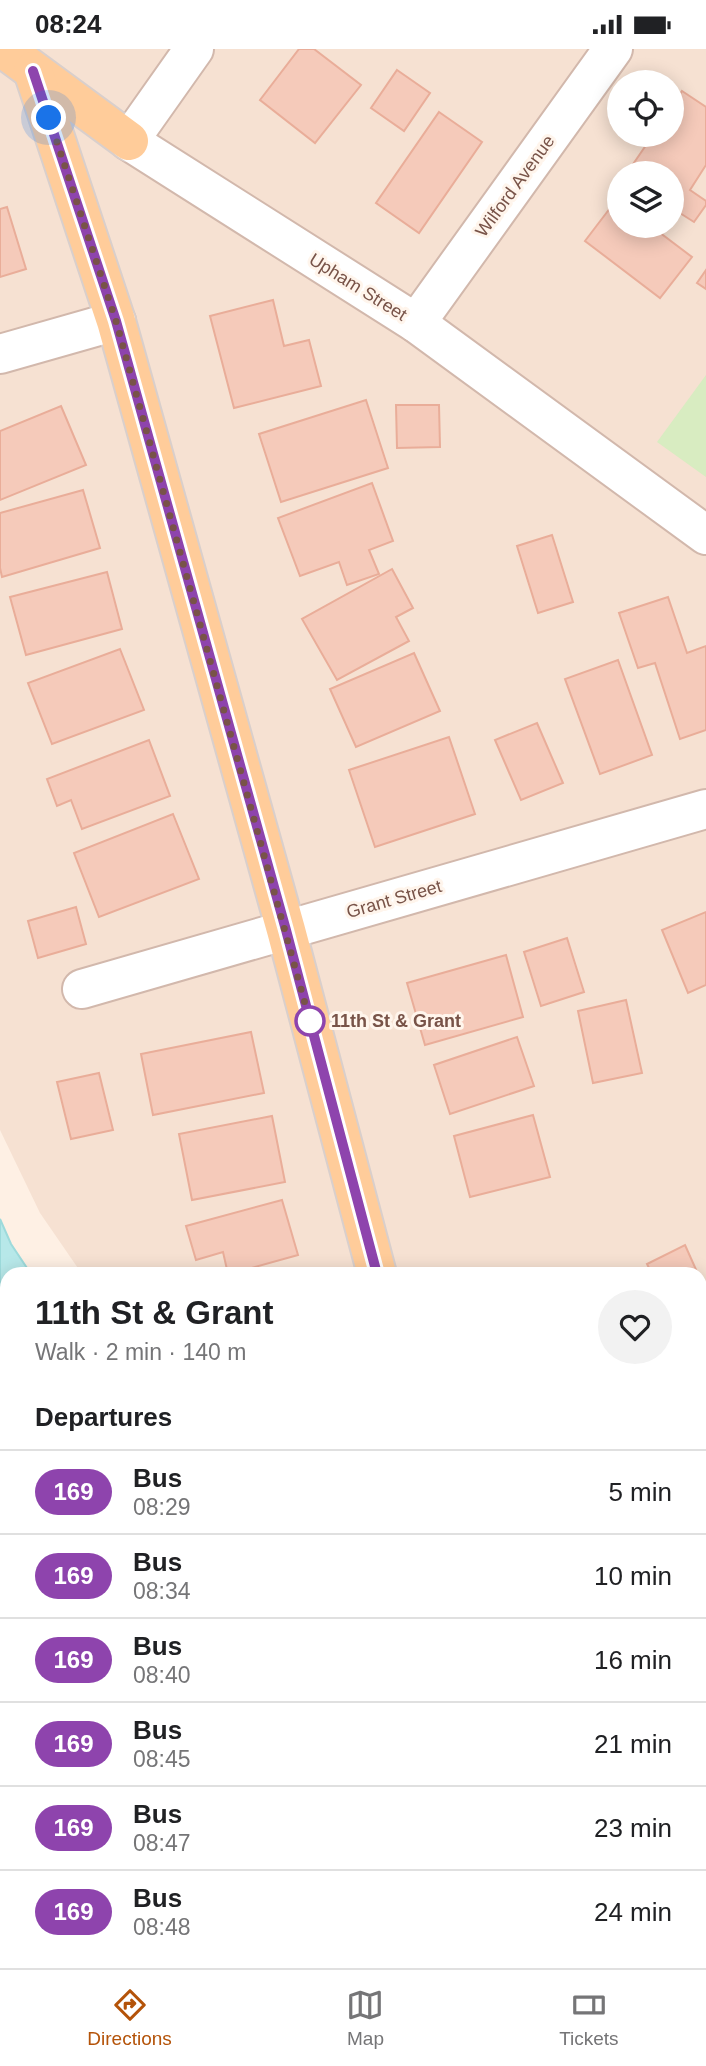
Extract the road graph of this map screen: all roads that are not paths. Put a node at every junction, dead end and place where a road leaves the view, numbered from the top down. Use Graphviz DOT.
graph roads {
  1 [pos="194,49"];
  2 [pos="613,49"];
  3 [pos="18,60"];
  4 [pos="129,141"];
  5 [pos="116,321"];
  6 [pos="416,323"];
  7 [pos="0,354"];
  8 [pos="706,535"];
  9 [pos="706,809"];
  10 [pos="286,930"];
  11 [pos="82,989"];
  12 [pos="375,1267"];
  1 -- 4 [label="street"];
  2 -- 6 [label="street, Wilford Avenue"];
  3 -- 4 [label="main road, Upham Street"];
  3 -- 5 [label="main road"];
  4 -- 6 [label="street, Upham Street"];
  5 -- 7 [label="street"];
  5 -- 10 [label="main road"];
  6 -- 8 [label="street, Upham Street"];
  9 -- 10 [label="street, Grant Street"];
  10 -- 11 [label="street, Grant Street"];
  10 -- 12 [label="main road"];
}
